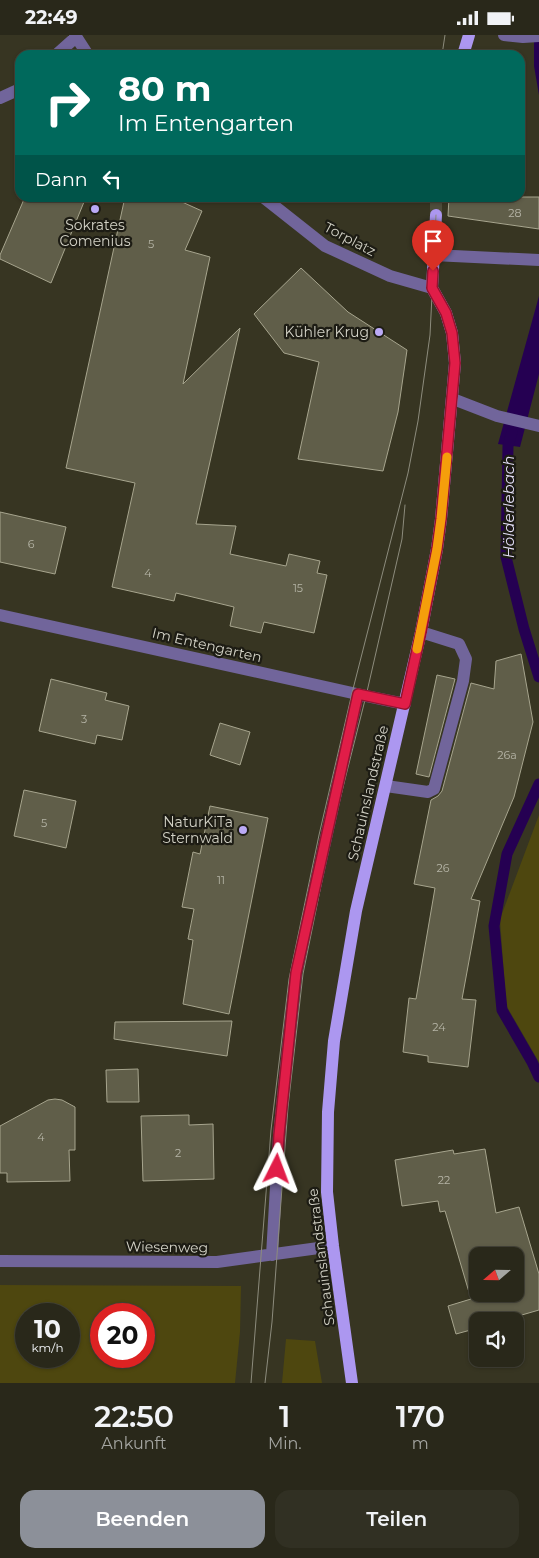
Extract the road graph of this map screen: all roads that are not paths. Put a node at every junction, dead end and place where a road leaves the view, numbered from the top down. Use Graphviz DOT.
graph roads {
  1 [pos="469,35"];
  2 [pos="504,35"];
  3 [pos="75,36"];
  4 [pos="539,36"];
  5 [pos="61,50"];
  6 [pos="85,50"];
  7 [pos="464,50"];
  8 [pos="15,91"];
  9 [pos="0,98"];
  10 [pos="269,202"];
  11 [pos="436,215"];
  12 [pos="434,255"];
  13 [pos="536,260"];
  14 [pos="432,288"];
  15 [pos="453,399"];
  16 [pos="536,425"];
  17 [pos="1,619"];
  18 [pos="421,632"];
  19 [pos="358,694"];
  20 [pos="405,704"];
  21 [pos="386,786"];
  22 [pos="333,1247"];
  23 [pos="272,1255"];
  24 [pos="0,1261"];
  25 [pos="352,1383"];
  1 -- 7 [label="main road"];
  2 -- 4 [label="street"];
  3 -- 5 [label="street"];
  3 -- 6 [label="street"];
  8 -- 9 [label="street"];
  10 -- 14 [label="street, Torplatz"];
  11 -- 12 [label="main road"];
  12 -- 13 [label="street"];
  12 -- 14 [label="main road"];
  14 -- 15 [label="main road, Schauinslandstraße"];
  15 -- 16 [label="street"];
  15 -- 18 [label="main road, Schauinslandstraße"];
  17 -- 19 [label="street, Im Entengarten"];
  18 -- 20 [label="main road, Schauinslandstraße"];
  18 -- 21 [label="street"];
  19 -- 20 [label="street, Im Entengarten"];
  19 -- 23 [label="street"];
  20 -- 21 [label="main road, Schauinslandstraße"];
  21 -- 22 [label="main road, Schauinslandstraße"];
  22 -- 23 [label="street, Wiesenweg"];
  22 -- 25 [label="main road, Schauinslandstraße"];
  23 -- 24 [label="street, Wiesenweg"];
}
